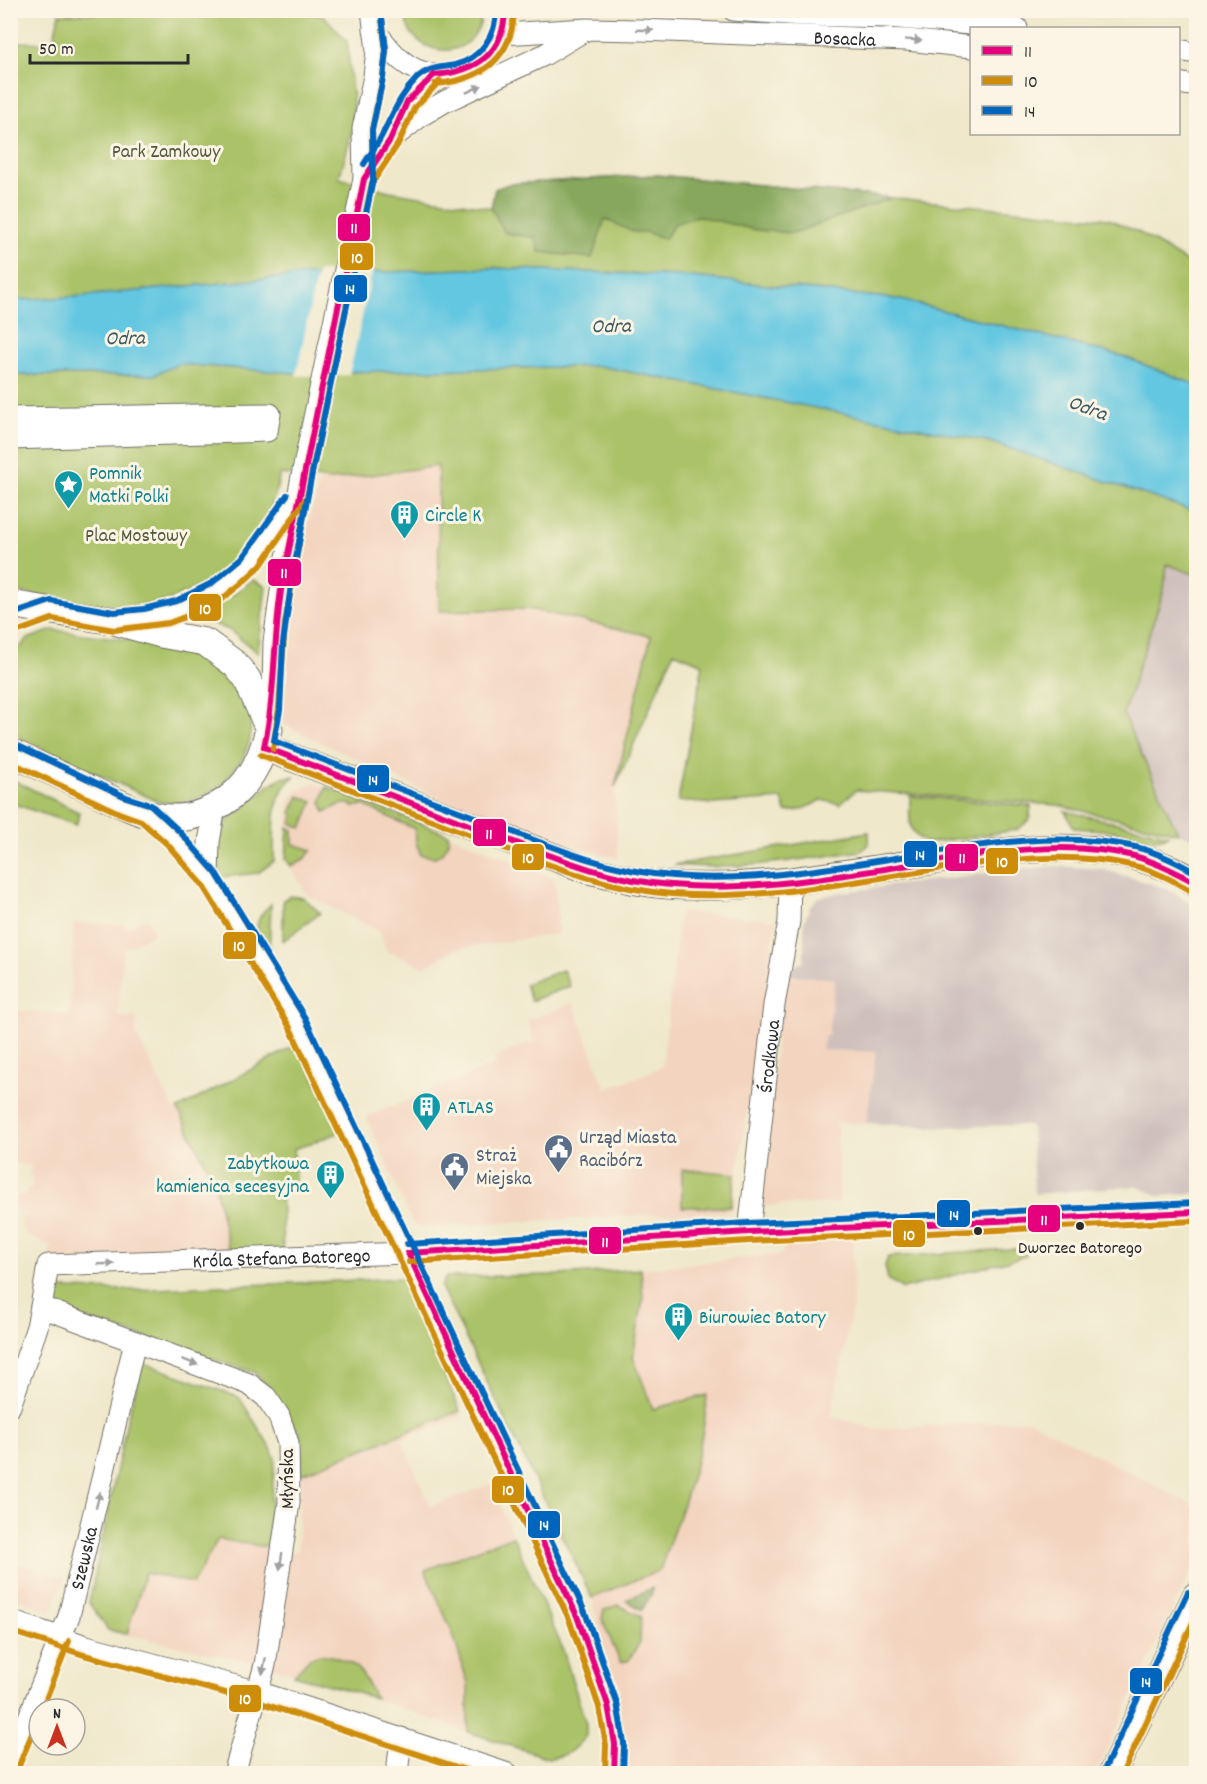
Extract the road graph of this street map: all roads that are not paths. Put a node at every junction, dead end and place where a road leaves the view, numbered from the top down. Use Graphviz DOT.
graph roads {
  1 [pos="506,10"];
  2 [pos="733,10"];
  3 [pos="373,20"];
  4 [pos="1005,27"];
  5 [pos="587,29"];
  6 [pos="502,34"];
  7 [pos="970,47"];
  8 [pos="1180,50"];
  9 [pos="1197,52"];
  10 [pos="434,75"];
  11 [pos="1180,83"];
  12 [pos="1197,86"];
  13 [pos="390,140"];
  14 [pos="364,179"];
  15 [pos="10,418"];
  16 [pos="10,438"];
  17 [pos="298,494"];
  18 [pos="10,604"];
  19 [pos="51,610"];
  20 [pos="114,621"];
  21 [pos="10,626"];
  22 [pos="266,738"];
  23 [pos="10,752"];
  24 [pos="215,807"];
  25 [pos="146,813"];
  26 [pos="208,878"];
  27 [pos="790,881"];
  28 [pos="1197,883"];
  29 [pos="1197,1212"];
  30 [pos="749,1232"];
  31 [pos="408,1253"];
  32 [pos="41,1307"];
  33 [pos="135,1342"];
  34 [pos="12,1392"];
  35 [pos="1197,1596"];
  36 [pos="10,1621"];
  37 [pos="61,1638"];
  38 [pos="258,1692"];
  39 [pos="401,1738"];
  40 [pos="10,1765"];
  41 [pos="234,1773"];
  42 [pos="397,1773"];
  43 [pos="507,1773"];
  44 [pos="614,1773"];
  45 [pos="1112,1773"];
  1 -- 6 [label="street"];
  2 -- 4 [label="street, Bosacka"];
  3 -- 10 [label="street"];
  3 -- 14 [label="street"];
  5 -- 6 [label="street, Bosacka"];
  5 -- 7 [label="street, Bosacka, one-way"];
  13 -- 5 [label="street, one-way"];
  6 -- 10 [label="street"];
  8 -- 9 [label="street"];
  10 -- 13 [label="street"];
  11 -- 12 [label="street"];
  13 -- 14 [label="street"];
  14 -- 17 [label="street"];
  15 -- 16 [label="street"];
  17 -- 20 [label="street"];
  17 -- 22 [label="street"];
  18 -- 19 [label="main road"];
  19 -- 20 [label="main road"];
  19 -- 21 [label="main road"];
  20 -- 22 [label="main road"];
  22 -- 24 [label="main road"];
  22 -- 27 [label="main road"];
  23 -- 25 [label="main road"];
  24 -- 25 [label="main road"];
  24 -- 26 [label="street"];
  25 -- 26 [label="street"];
  26 -- 31 [label="street"];
  27 -- 28 [label="main road"];
  27 -- 30 [label="street, Środkowa"];
  29 -- 30 [label="street, Króla Stefana Batorego"];
  30 -- 31 [label="street, Króla Stefana Batorego"];
  32 -- 31 [label="street, Króla Stefana Batorego, one-way"];
  31 -- 44 [label="street"];
  32 -- 33 [label="street, Młyńska"];
  32 -- 34 [label="street"];
  37 -- 33 [label="street, Szewska, one-way"];
  33 -- 38 [label="street, Młyńska, one-way"];
  35 -- 45 [label="main road"];
  36 -- 37 [label="street"];
  37 -- 38 [label="street"];
  37 -- 40 [label="street, Szewska"];
  38 -- 39 [label="street"];
  38 -- 41 [label="street, Młyńska"];
  39 -- 42 [label="street"];
  39 -- 43 [label="street"];
}
